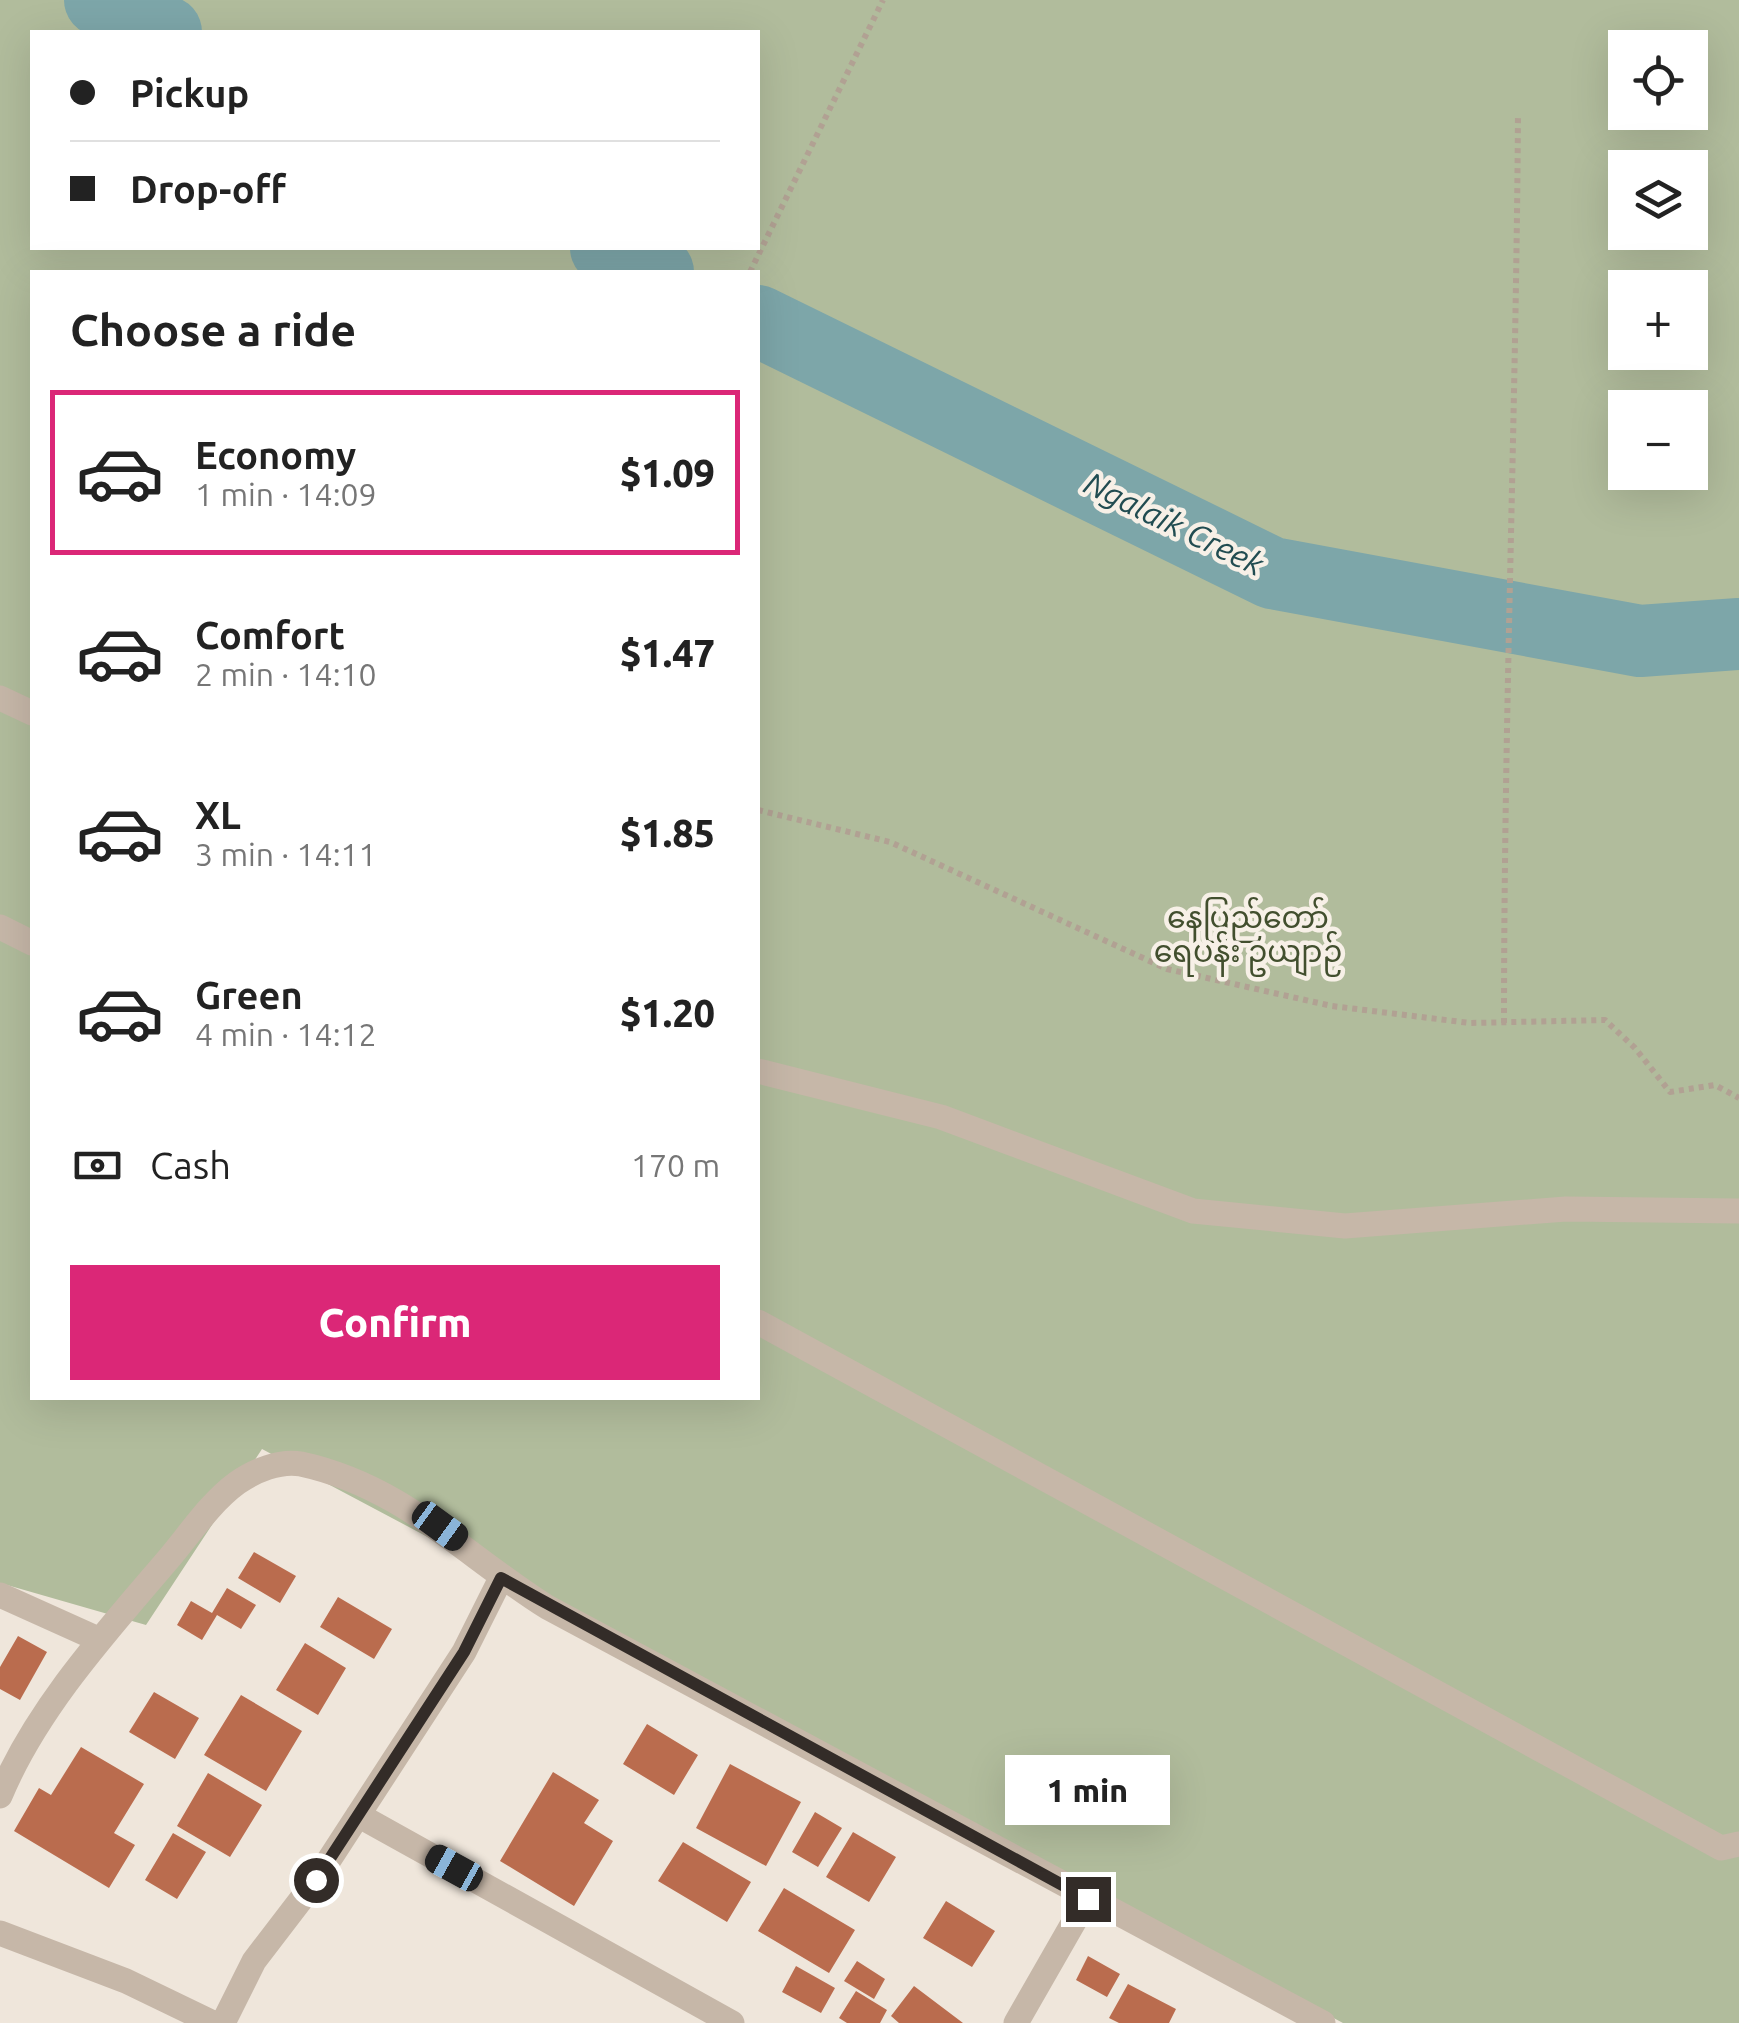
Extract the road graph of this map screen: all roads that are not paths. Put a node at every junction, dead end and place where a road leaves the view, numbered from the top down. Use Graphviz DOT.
graph roads {
  1 [pos="0,698"];
  2 [pos="30,712"];
  3 [pos="0,927"];
  4 [pos="30,942"];
  5 [pos="760,1072"];
  6 [pos="1739,1211"];
  7 [pos="760,1323"];
  8 [pos="501,1578"];
  9 [pos="0,1595"];
  10 [pos="100,1640"];
  11 [pos="0,1796"];
  12 [pos="358,1814"];
  13 [pos="1739,1844"];
  14 [pos="1088,1899"];
  15 [pos="0,1933"];
  16 [pos="212,2023"];
  17 [pos="223,2023"];
  18 [pos="732,2023"];
  19 [pos="1016,2023"];
  20 [pos="1323,2023"];
  1 -- 2 [label="street"];
  3 -- 4 [label="street"];
  5 -- 6 [label="street"];
  7 -- 13 [label="street"];
  8 -- 10 [label="street"];
  8 -- 12 [label="street"];
  8 -- 14 [label="street"];
  9 -- 10 [label="street"];
  10 -- 11 [label="street"];
  12 -- 17 [label="street"];
  12 -- 18 [label="street"];
  14 -- 19 [label="street"];
  14 -- 20 [label="street"];
  15 -- 16 [label="street"];
}
